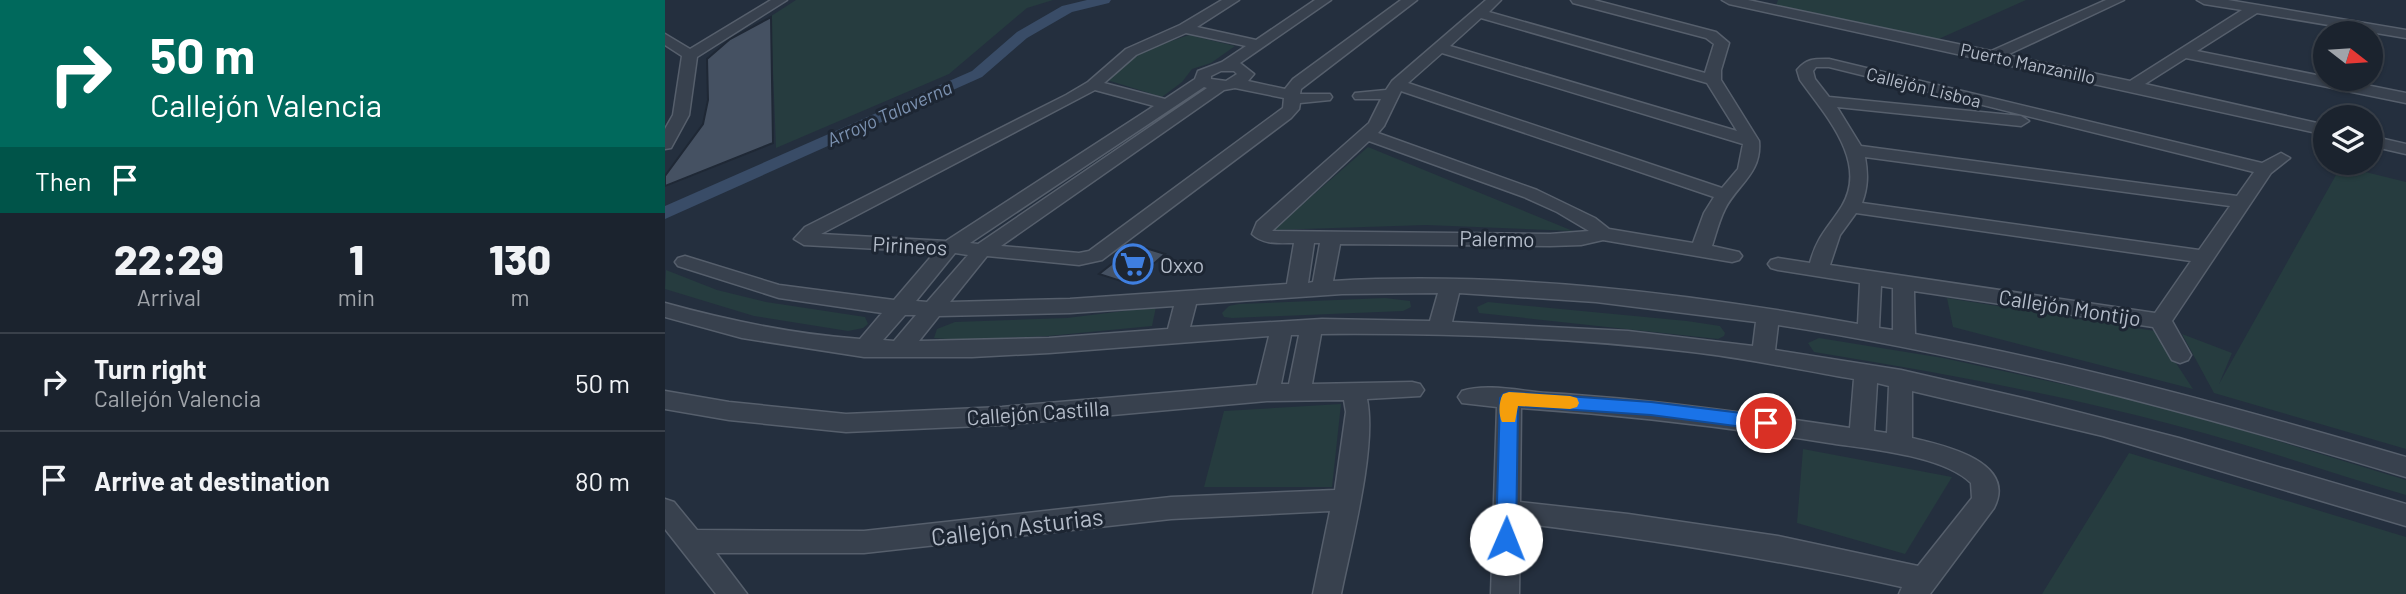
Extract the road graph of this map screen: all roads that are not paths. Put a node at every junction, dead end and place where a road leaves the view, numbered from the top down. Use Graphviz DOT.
graph roads {
  1 [pos="780,0"];
  2 [pos="1232,0"];
  3 [pos="1324,0"];
  4 [pos="1411,0"];
  5 [pos="1494,0"];
  6 [pos="1578,0"];
  7 [pos="1729,0"];
  8 [pos="2117,0"];
  9 [pos="2204,0"];
  10 [pos="1772,5"];
  11 [pos="2254,9"];
  12 [pos="1479,13"];
  13 [pos="1185,29"];
  14 [pos="2406,34"];
  15 [pos="665,38"];
  16 [pos="1256,44"];
  17 [pos="1438,47"];
  18 [pos="2183,54"];
  19 [pos="689,55"];
  20 [pos="1993,56"];
  21 [pos="1226,66"];
  22 [pos="1713,80"];
  23 [pos="1219,83"];
  24 [pos="1093,85"];
  25 [pos="2132,86"];
  26 [pos="1394,89"];
  27 [pos="1361,96"];
  28 [pos="1292,97"];
  29 [pos="1324,97"];
  30 [pos="2406,98"];
  31 [pos="1823,101"];
  32 [pos="1165,104"];
  33 [pos="2086,127"];
  34 [pos="2313,127"];
  35 [pos="1367,135"];
  36 [pos="1751,141"];
  37 [pos="2383,144"];
  38 [pos="665,145"];
  39 [pos="2406,149"];
  40 [pos="1856,151"];
  41 [pos="2273,164"];
  42 [pos="1725,195"];
  43 [pos="2242,202"];
  44 [pos="1851,207"];
  45 [pos="1603,234"];
  46 [pos="1305,237"];
  47 [pos="1331,237"];
  48 [pos="950,247"];
  49 [pos="982,250"];
  50 [pos="1700,251"];
  51 [pos="1732,256"];
  52 [pos="2203,257"];
  53 [pos="685,262"];
  54 [pos="1778,264"];
  55 [pos="1819,269"];
  56 [pos="1871,278"];
  57 [pos="1903,282"];
  58 [pos="1450,286"];
  59 [pos="1322,287"];
  60 [pos="1297,289"];
  61 [pos="1187,297"];
  62 [pos="900,307"];
  63 [pos="933,309"];
  64 [pos="665,310"];
  65 [pos="1768,316"];
  66 [pos="2161,321"];
  67 [pos="1311,327"];
  68 [pos="1282,328"];
  69 [pos="1439,329"];
  70 [pos="1868,333"];
  71 [pos="1177,336"];
  72 [pos="1904,338"];
  73 [pos="864,348"];
  74 [pos="901,349"];
  75 [pos="1763,355"];
  76 [pos="2180,355"];
  77 [pos="1866,372"];
  78 [pos="1901,378"];
  79 [pos="1412,390"];
  80 [pos="1354,391"];
  81 [pos="1299,392"];
  82 [pos="1267,393"];
  83 [pos="1470,397"];
  84 [pos="1509,398"];
  85 [pos="665,400"];
  86 [pos="1861,439"];
  87 [pos="1899,446"];
  88 [pos="2406,467"];
  89 [pos="1344,500"];
  90 [pos="665,510"];
  91 [pos="1506,511"];
  92 [pos="2406,514"];
  93 [pos="690,541"];
  94 [pos="1918,586"];
  95 [pos="733,594"];
  96 [pos="1327,594"];
  97 [pos="1505,594"];
  1 -- 19 [label="street"];
  2 -- 13 [label="street, Pirineos"];
  3 -- 16 [label="street"];
  4 -- 28 [label="street, Pirineos"];
  5 -- 12 [label="street"];
  6 -- 22 [label="street"];
  7 -- 10 [label="street, Puerto Manzanillo"];
  8 -- 20 [label="street"];
  9 -- 11 [label="street"];
  10 -- 20 [label="street, Puerto Manzanillo"];
  11 -- 14 [label="street"];
  11 -- 18 [label="street"];
  12 -- 17 [label="street"];
  12 -- 22 [label="street"];
  13 -- 16 [label="street"];
  13 -- 24 [label="street, Pirineos"];
  15 -- 19 [label="street"];
  16 -- 21 [label="street"];
  17 -- 26 [label="street"];
  17 -- 36 [label="street"];
  18 -- 25 [label="street"];
  18 -- 30 [label="street"];
  19 -- 38 [label="street"];
  20 -- 25 [label="street, Puerto Manzanillo"];
  21 -- 23 [label="street"];
  21 -- 23 [label="street"];
  22 -- 36 [label="street"];
  23 -- 28 [label="street"];
  23 -- 32 [label="street"];
  23 -- 49 [label="street"];
  24 -- 32 [label="street"];
  24 -- 48 [label="street, Pirineos"];
  25 -- 34 [label="street, Puerto Manzanillo"];
  26 -- 27 [label="street"];
  26 -- 35 [label="street"];
  26 -- 42 [label="street"];
  28 -- 29 [label="street"];
  28 -- 49 [label="street, Pirineos"];
  31 -- 33 [label="street"];
  31 -- 33 [label="street, Callejón Lisboa"];
  31 -- 40 [label="street, Callejón Lisboa"];
  32 -- 48 [label="street"];
  33 -- 41 [label="street, Callejón Lisboa"];
  35 -- 45 [label="street"];
  35 -- 46 [label="street, Palermo"];
  36 -- 42 [label="street"];
  37 -- 39 [label="street"];
  40 -- 43 [label="street"];
  40 -- 44 [label="street"];
  41 -- 43 [label="street, Callejón Montijo"];
  42 -- 50 [label="street"];
  43 -- 52 [label="street, Callejón Montijo"];
  44 -- 52 [label="street"];
  44 -- 55 [label="street"];
  45 -- 47 [label="street, Palermo"];
  45 -- 50 [label="street, Palermo"];
  46 -- 47 [label="street, Palermo"];
  46 -- 60 [label="street"];
  47 -- 59 [label="street"];
  48 -- 49 [label="street, Pirineos"];
  48 -- 62 [label="street"];
  49 -- 63 [label="street"];
  50 -- 51 [label="street, Palermo"];
  52 -- 66 [label="street, Callejón Montijo"];
  53 -- 62 [label="street"];
  54 -- 55 [label="street, Callejón Montijo"];
  55 -- 56 [label="street, Callejón Montijo"];
  56 -- 57 [label="street, Callejón Montijo"];
  56 -- 70 [label="street"];
  57 -- 66 [label="street, Callejón Montijo"];
  57 -- 72 [label="street"];
  58 -- 59 [label="street"];
  58 -- 65 [label="street"];
  58 -- 69 [label="street"];
  59 -- 60 [label="street"];
  60 -- 61 [label="street"];
  61 -- 63 [label="street"];
  61 -- 71 [label="street"];
  62 -- 63 [label="street"];
  62 -- 73 [label="street"];
  63 -- 74 [label="street"];
  64 -- 73 [label="street"];
  65 -- 70 [label="street"];
  65 -- 75 [label="street"];
  66 -- 76 [label="street"];
  67 -- 68 [label="street"];
  67 -- 69 [label="street"];
  67 -- 81 [label="street"];
  68 -- 71 [label="street"];
  68 -- 82 [label="street"];
  69 -- 75 [label="street"];
  70 -- 72 [label="street"];
  71 -- 74 [label="street"];
  72 -- 88 [label="street"];
  73 -- 74 [label="street"];
  75 -- 77 [label="street"];
  77 -- 78 [label="street"];
  77 -- 86 [label="street"];
  78 -- 87 [label="street"];
  78 -- 92 [label="street"];
  79 -- 80 [label="street, Callejón Castilla"];
  80 -- 81 [label="street, Callejón Castilla"];
  80 -- 89 [label="street"];
  81 -- 82 [label="street, Callejón Castilla"];
  82 -- 85 [label="street, Callejón Castilla"];
  83 -- 84 [label="street"];
  84 -- 86 [label="street"];
  84 -- 91 [label="street"];
  86 -- 87 [label="street"];
  87 -- 94 [label="street"];
  89 -- 93 [label="street, Callejón Asturias"];
  89 -- 96 [label="street"];
  90 -- 93 [label="street"];
  91 -- 94 [label="street"];
  91 -- 97 [label="street"];
  93 -- 95 [label="street"];
}
